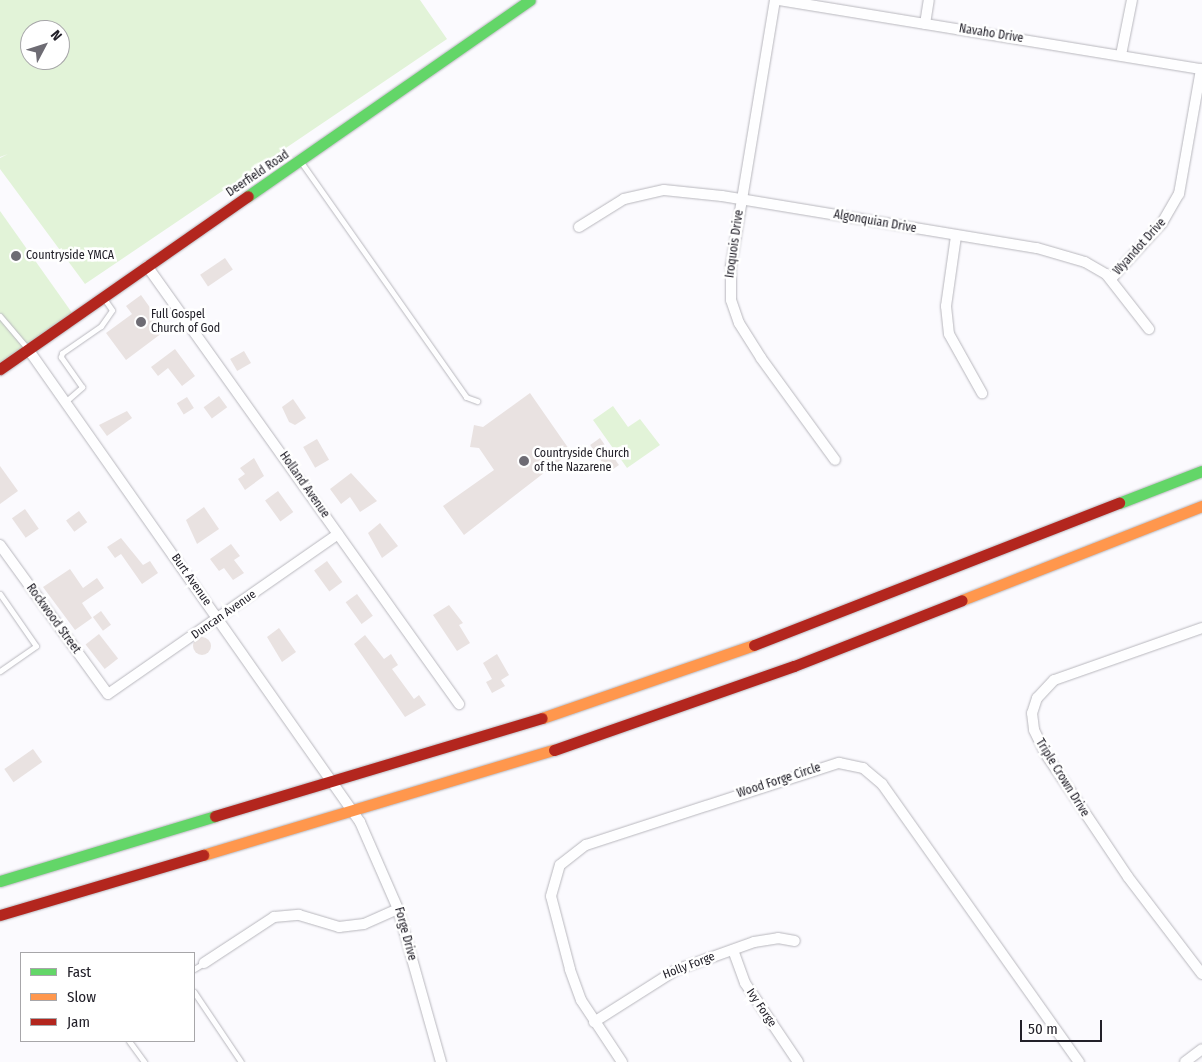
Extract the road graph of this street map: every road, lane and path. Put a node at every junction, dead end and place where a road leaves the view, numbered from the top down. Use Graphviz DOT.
graph roads {
  1 [pos="530,0"];
  2 [pos="775,0"];
  3 [pos="779,0"];
  4 [pos="929,0"];
  5 [pos="1132,0"];
  6 [pos="925,24"];
  7 [pos="1121,55"];
  8 [pos="1202,69"];
  9 [pos="301,161"];
  10 [pos="742,200"];
  11 [pos="579,227"];
  12 [pos="956,236"];
  13 [pos="147,266"];
  14 [pos="1111,279"];
  15 [pos="103,297"];
  16 [pos="0,316"];
  17 [pos="1149,329"];
  18 [pos="28,349"];
  19 [pos="0,369"];
  20 [pos="982,393"];
  21 [pos="477,401"];
  22 [pos="66,402"];
  23 [pos="835,460"];
  24 [pos="1202,471"];
  25 [pos="1202,506"];
  26 [pos="338,534"];
  27 [pos="0,545"];
  28 [pos="0,594"];
  29 [pos="219,620"];
  30 [pos="1202,628"];
  31 [pos="0,671"];
  32 [pos="108,694"];
  33 [pos="459,704"];
  34 [pos="335,783"];
  35 [pos="354,812"];
  36 [pos="0,881"];
  37 [pos="398,909"];
  38 [pos="0,915"];
  39 [pos="795,941"];
  40 [pos="733,950"];
  41 [pos="204,963"];
  42 [pos="195,968"];
  43 [pos="1202,974"];
  44 [pos="195,993"];
  45 [pos="594,1022"];
  46 [pos="130,1042"];
  47 [pos="1202,1049"];
  48 [pos="144,1062"];
  49 [pos="242,1062"];
  50 [pos="441,1062"];
  51 [pos="622,1062"];
  52 [pos="798,1062"];
  53 [pos="1079,1062"];
  54 [pos="1185,1062"];
  1 -- 9 [label="main road, Deerfield Road"];
  2 -- 10 [label="street, Iroquois Drive"];
  3 -- 6 [label="street, Navaho Drive"];
  4 -- 6 [label="street"];
  5 -- 7 [label="street"];
  6 -- 7 [label="street, Navaho Drive"];
  7 -- 8 [label="street, Navaho Drive"];
  8 -- 14 [label="street, Wyandot Drive"];
  9 -- 13 [label="main road, Deerfield Road"];
  9 -- 21 [label="lane"];
  10 -- 11 [label="street, Algonquian Drive"];
  10 -- 12 [label="street, Algonquian Drive"];
  10 -- 23 [label="street, Iroquois Drive"];
  12 -- 14 [label="street, Algonquian Drive"];
  12 -- 20 [label="street"];
  13 -- 15 [label="main road, Deerfield Road"];
  13 -- 26 [label="street, Holland Avenue"];
  14 -- 17 [label="street, Algonquian Drive"];
  15 -- 18 [label="main road, Deerfield Road"];
  15 -- 22 [label="lane"];
  16 -- 18 [label="lane"];
  18 -- 19 [label="main road, Deerfield Road"];
  18 -- 22 [label="street, Burt Avenue"];
  22 -- 29 [label="street, Burt Avenue"];
  24 -- 34 [label="main road"];
  25 -- 35 [label="main road"];
  26 -- 29 [label="street, Duncan Avenue"];
  26 -- 33 [label="street, Holland Avenue"];
  27 -- 32 [label="street, Rockwood Street"];
  28 -- 31 [label="lane"];
  29 -- 32 [label="street, Duncan Avenue"];
  29 -- 34 [label="street, Burt Avenue"];
  30 -- 43 [label="street, Triple Crown Drive"];
  34 -- 35 [label="street, Burt Avenue"];
  34 -- 36 [label="main road"];
  35 -- 37 [label="street, Forge Drive"];
  35 -- 38 [label="main road"];
  37 -- 41 [label="street"];
  37 -- 50 [label="street, Forge Drive"];
  39 -- 40 [label="street, Holly Forge"];
  40 -- 45 [label="street, Holly Forge"];
  40 -- 52 [label="street, Ivy Forge"];
  41 -- 42 [label="lane"];
  44 -- 49 [label="lane"];
  45 -- 51 [label="street, Wood Forge Circle"];
  45 -- 53 [label="street, Wood Forge Circle"];
  46 -- 48 [label="lane"];
  47 -- 54 [label="street"];
}
